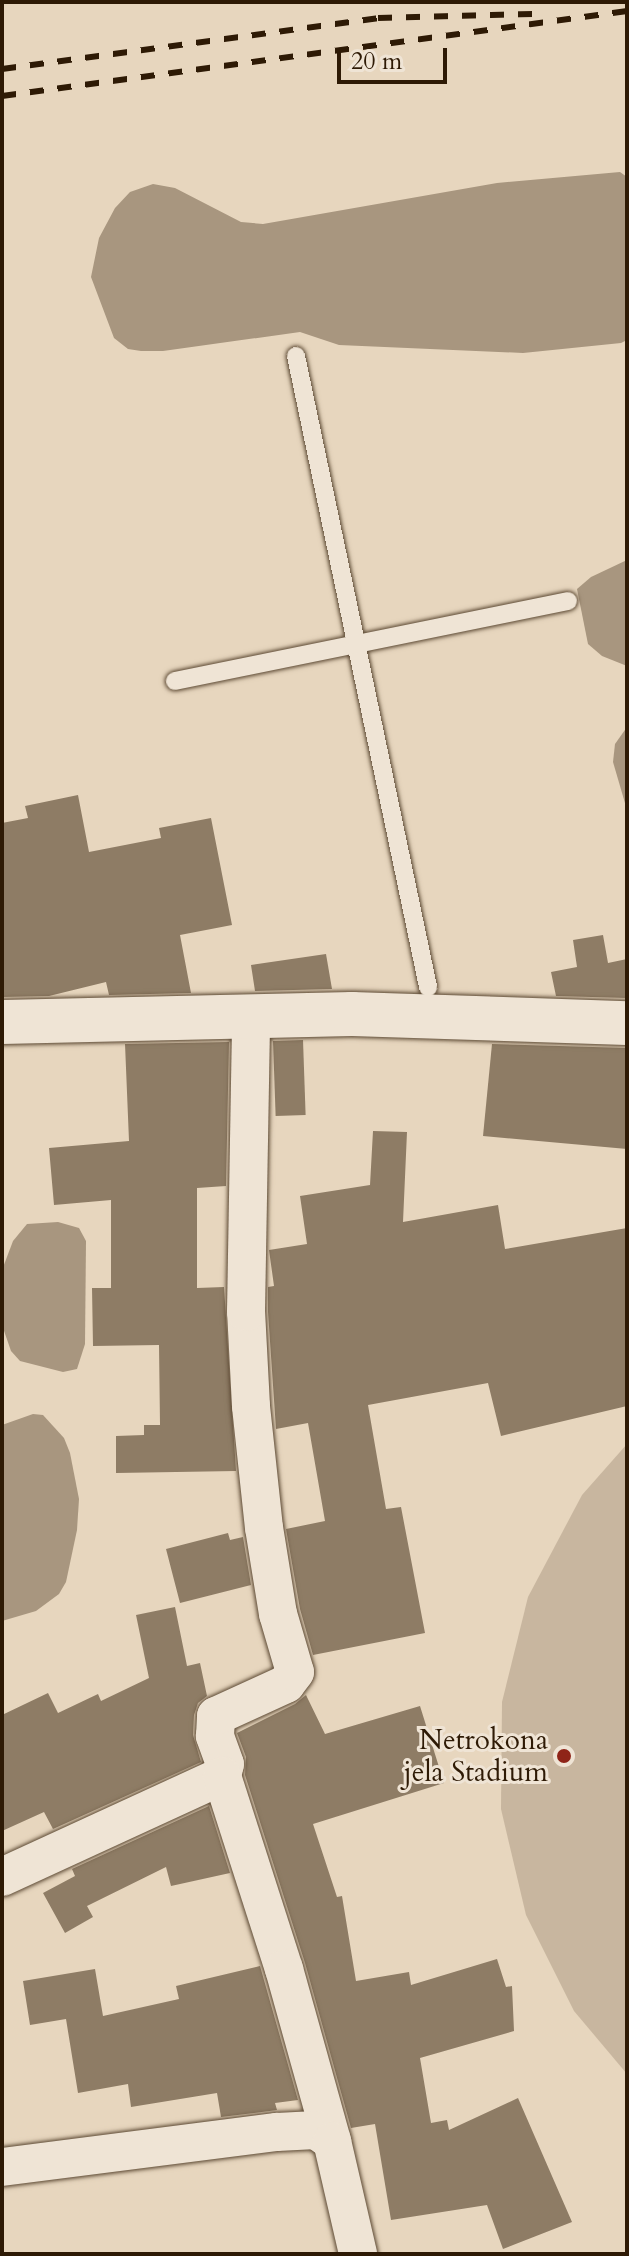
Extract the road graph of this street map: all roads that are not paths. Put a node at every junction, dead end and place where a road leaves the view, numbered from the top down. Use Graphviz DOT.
graph roads {
  1 [pos="296,356"];
  2 [pos="568,601"];
  3 [pos="359,644"];
  4 [pos="175,681"];
  5 [pos="428,987"];
  6 [pos="251,1016"];
  7 [pos="2,1022"];
  8 [pos="627,1023"];
  9 [pos="222,1776"];
  10 [pos="2,1877"];
  11 [pos="332,2141"];
  12 [pos="2,2167"];
  13 [pos="358,2254"];
  1 -- 3 [label="lane"];
  2 -- 3 [label="lane"];
  3 -- 4 [label="lane"];
  3 -- 5 [label="lane"];
  6 -- 7 [label="main road"];
  6 -- 8 [label="main road"];
  6 -- 9 [label="street"];
  9 -- 10 [label="street"];
  9 -- 11 [label="street"];
  11 -- 12 [label="street"];
  11 -- 13 [label="street"];
}
